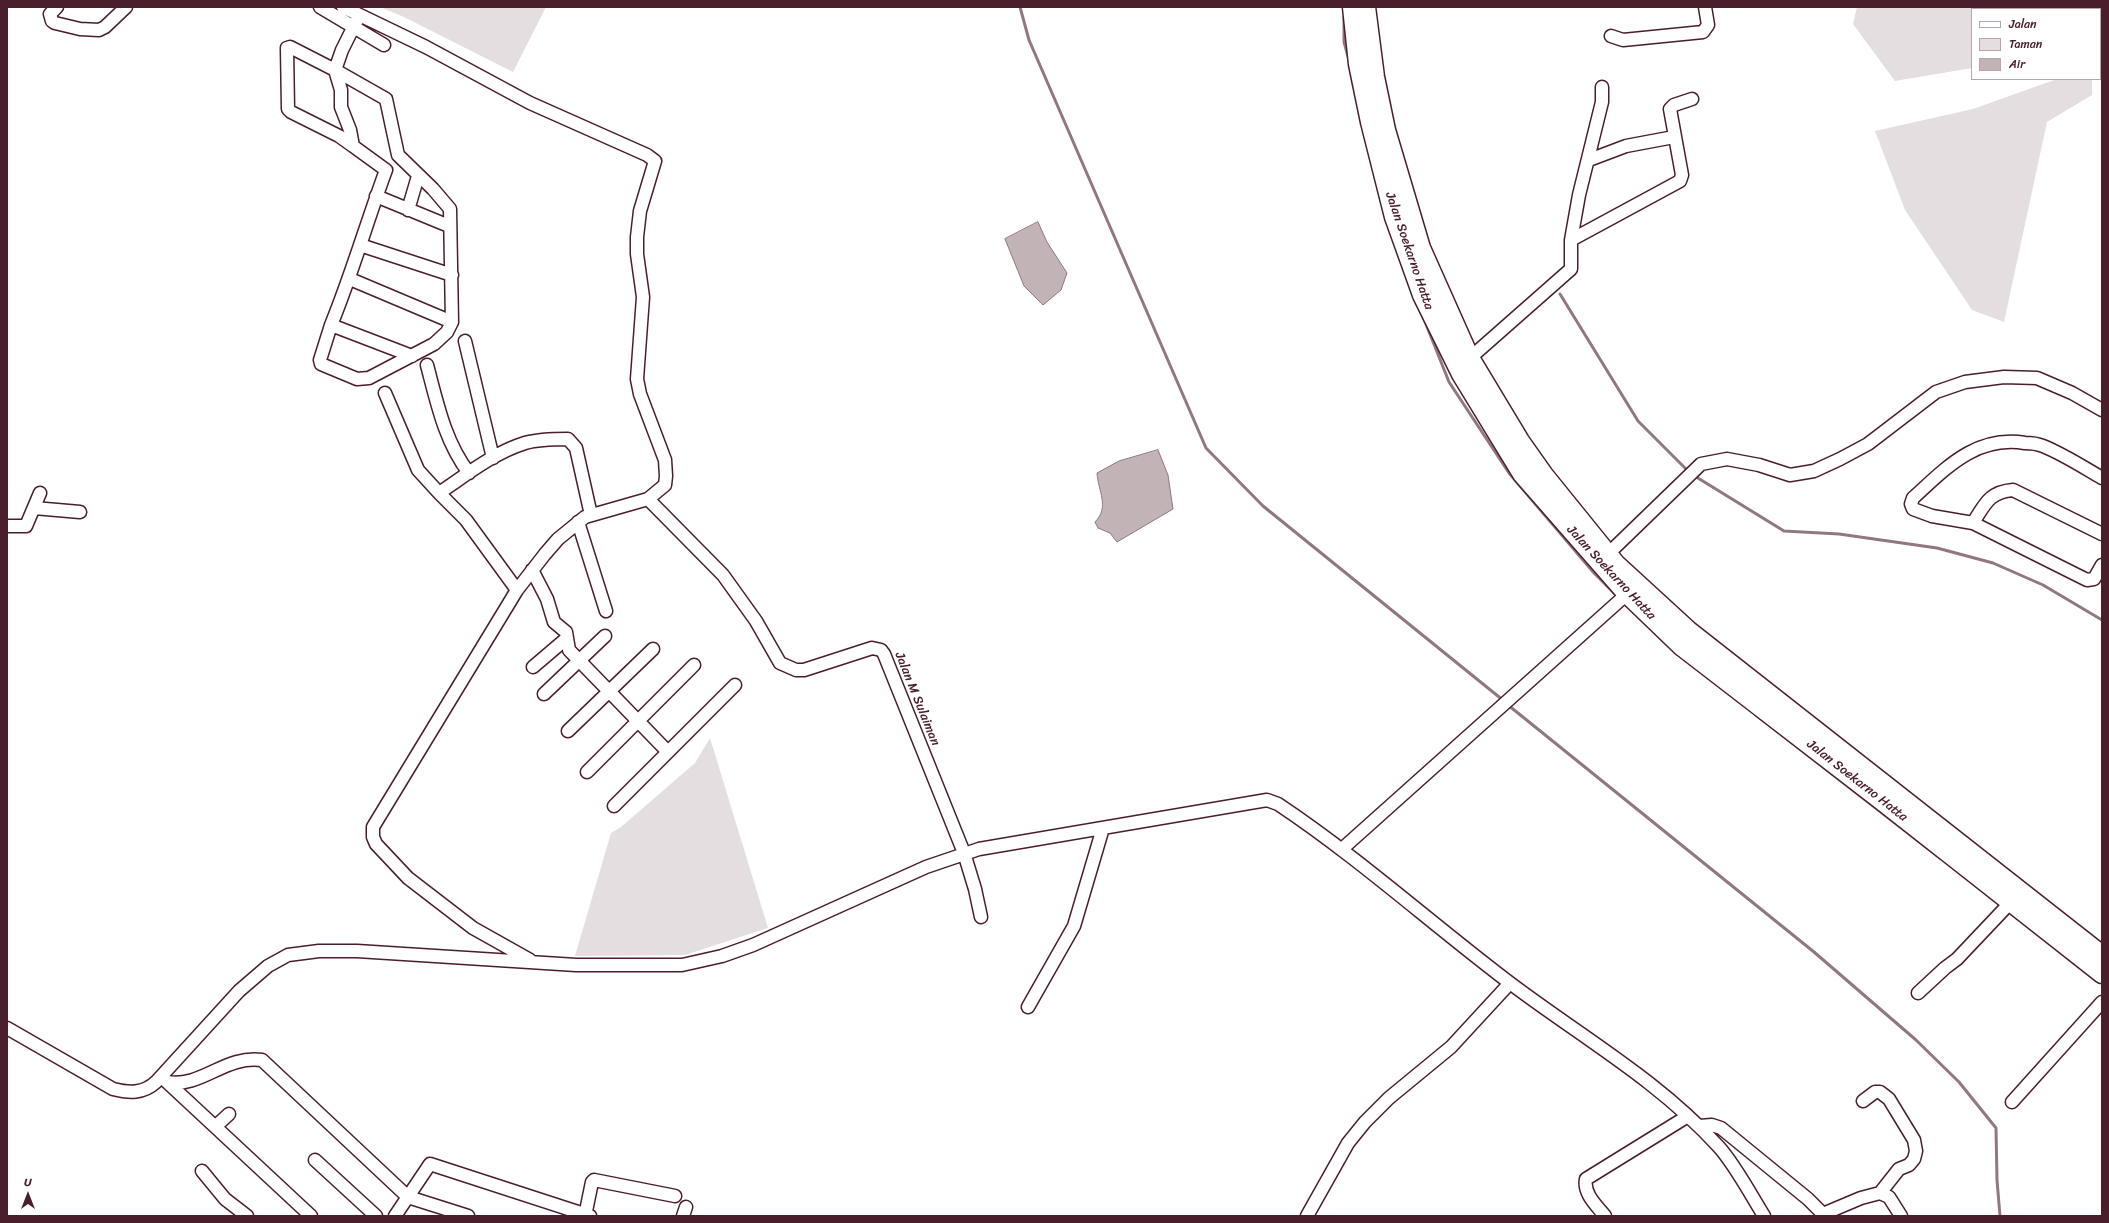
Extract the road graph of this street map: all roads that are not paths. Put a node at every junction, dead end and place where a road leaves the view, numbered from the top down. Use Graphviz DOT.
graph roads {
  1 [pos="57,7"];
  2 [pos="126,7"];
  3 [pos="320,7"];
  4 [pos="343,7"];
  5 [pos="1352,7"];
  6 [pos="1366,7"];
  7 [pos="1705,7"];
  8 [pos="356,21"];
  9 [pos="1611,36"];
  10 [pos="384,45"];
  11 [pos="336,70"];
  12 [pos="1602,87"];
  13 [pos="1692,100"];
  14 [pos="341,107"];
  15 [pos="339,136"];
  16 [pos="1674,137"];
  17 [pos="353,146"];
  18 [pos="398,155"];
  19 [pos="1589,160"];
  20 [pos="386,170"];
  21 [pos="418,176"];
  22 [pos="376,196"];
  23 [pos="408,210"];
  24 [pos="449,226"];
  25 [pos="1571,240"];
  26 [pos="360,244"];
  27 [pos="452,275"];
  28 [pos="350,279"];
  29 [pos="452,322"];
  30 [pos="331,325"];
  31 [pos="465,341"];
  32 [pos="412,356"];
  33 [pos="1470,358"];
  34 [pos="427,365"];
  35 [pos="385,394"];
  36 [pos="2102,410"];
  37 [pos="493,458"];
  38 [pos="469,473"];
  39 [pos="2102,478"];
  40 [pos="439,493"];
  41 [pos="40,494"];
  42 [pos="648,499"];
  43 [pos="34,508"];
  44 [pos="80,512"];
  45 [pos="591,515"];
  46 [pos="578,522"];
  47 [pos="1974,522"];
  48 [pos="7,526"];
  49 [pos="2102,534"];
  50 [pos="1608,554"];
  51 [pos="2102,565"];
  52 [pos="532,570"];
  53 [pos="516,590"];
  54 [pos="1625,595"];
  55 [pos="606,612"];
  56 [pos="605,636"];
  57 [pos="567,638"];
  58 [pos="653,649"];
  59 [pos="579,661"];
  60 [pos="694,665"];
  61 [pos="533,667"];
  62 [pos="735,685"];
  63 [pos="608,691"];
  64 [pos="544,694"];
  65 [pos="638,722"];
  66 [pos="568,731"];
  67 [pos="668,752"];
  68 [pos="587,772"];
  69 [pos="614,806"];
  70 [pos="1103,828"];
  71 [pos="1342,849"];
  72 [pos="964,854"];
  73 [pos="2009,905"];
  74 [pos="981,917"];
  75 [pos="2102,955"];
  76 [pos="533,961"];
  77 [pos="2102,974"];
  78 [pos="1510,983"];
  79 [pos="1918,993"];
  80 [pos="2102,1002"];
  81 [pos="1028,1007"];
  82 [pos="7,1028"];
  83 [pos="164,1080"];
  84 [pos="1863,1101"];
  85 [pos="2012,1102"];
  86 [pos="229,1114"];
  87 [pos="1688,1116"];
  88 [pos="216,1126"];
  89 [pos="1699,1126"];
  90 [pos="315,1160"];
  91 [pos="202,1171"];
  92 [pos="1880,1193"];
  93 [pos="675,1196"];
  94 [pos="408,1197"];
  95 [pos="1821,1215"];
  96 [pos="247,1216"];
  97 [pos="311,1216"];
  98 [pos="376,1216"];
  99 [pos="396,1216"];
  100 [pos="468,1216"];
  101 [pos="587,1216"];
  102 [pos="1307,1216"];
  103 [pos="1604,1216"];
  104 [pos="1764,1216"];
  105 [pos="1901,1216"];
  1 -- 2 [label="street"];
  3 -- 8 [label="street"];
  4 -- 8 [label="street"];
  5 -- 54 [label="highway, Jalan Soekarno Hatta"];
  6 -- 33 [label="highway, Jalan Soekarno Hatta"];
  7 -- 9 [label="street"];
  8 -- 10 [label="street"];
  8 -- 11 [label="street"];
  8 -- 42 [label="street"];
  11 -- 14 [label="street"];
  11 -- 15 [label="street"];
  11 -- 18 [label="street"];
  12 -- 19 [label="street"];
  13 -- 16 [label="street"];
  14 -- 15 [label="street"];
  14 -- 17 [label="street"];
  15 -- 17 [label="street"];
  16 -- 19 [label="street"];
  16 -- 25 [label="street"];
  17 -- 20 [label="street"];
  18 -- 20 [label="street"];
  18 -- 21 [label="street"];
  19 -- 25 [label="street"];
  20 -- 22 [label="street"];
  21 -- 23 [label="street"];
  21 -- 24 [label="street"];
  22 -- 23 [label="street"];
  22 -- 26 [label="street"];
  23 -- 24 [label="street"];
  24 -- 27 [label="street"];
  25 -- 33 [label="street"];
  26 -- 27 [label="street"];
  26 -- 28 [label="street"];
  27 -- 29 [label="street"];
  28 -- 29 [label="street"];
  28 -- 30 [label="street"];
  29 -- 32 [label="street"];
  30 -- 32 [label="street"];
  30 -- 32 [label="street"];
  31 -- 37 [label="street"];
  33 -- 50 [label="highway, Jalan Soekarno Hatta"];
  34 -- 38 [label="street"];
  35 -- 40 [label="street"];
  36 -- 50 [label="street"];
  37 -- 38 [label="street"];
  37 -- 45 [label="street"];
  38 -- 40 [label="street"];
  39 -- 47 [label="street"];
  40 -- 53 [label="street"];
  41 -- 43 [label="street"];
  42 -- 45 [label="street"];
  42 -- 72 [label="street, Jalan M Sulaiman"];
  43 -- 44 [label="street"];
  43 -- 48 [label="street"];
  45 -- 46 [label="street"];
  46 -- 52 [label="street"];
  46 -- 55 [label="street"];
  47 -- 49 [label="street"];
  47 -- 51 [label="street"];
  50 -- 75 [label="highway, Jalan Soekarno Hatta"];
  52 -- 53 [label="street"];
  52 -- 57 [label="street"];
  53 -- 76 [label="street"];
  54 -- 71 [label="street"];
  54 -- 73 [label="highway, Jalan Soekarno Hatta"];
  56 -- 59 [label="street"];
  57 -- 59 [label="street"];
  57 -- 61 [label="street"];
  58 -- 63 [label="street"];
  59 -- 63 [label="street"];
  59 -- 64 [label="street"];
  60 -- 65 [label="street"];
  62 -- 67 [label="street"];
  63 -- 65 [label="street"];
  63 -- 66 [label="street"];
  65 -- 67 [label="street"];
  65 -- 68 [label="street"];
  67 -- 69 [label="street"];
  70 -- 71 [label="street"];
  70 -- 72 [label="street"];
  70 -- 81 [label="street"];
  71 -- 78 [label="street"];
  72 -- 74 [label="street"];
  72 -- 76 [label="street"];
  73 -- 77 [label="highway, Jalan Soekarno Hatta"];
  73 -- 79 [label="street"];
  76 -- 83 [label="street"];
  78 -- 87 [label="street"];
  78 -- 102 [label="street"];
  80 -- 85 [label="street"];
  82 -- 83 [label="street"];
  83 -- 88 [label="street"];
  83 -- 94 [label="street"];
  84 -- 92 [label="street"];
  86 -- 88 [label="street"];
  87 -- 89 [label="street"];
  87 -- 103 [label="street"];
  88 -- 97 [label="street"];
  89 -- 95 [label="street"];
  89 -- 104 [label="street"];
  90 -- 98 [label="street"];
  91 -- 96 [label="street"];
  92 -- 95 [label="street"];
  92 -- 105 [label="street"];
  93 -- 101 [label="street"];
  94 -- 99 [label="street"];
  94 -- 100 [label="street"];
  94 -- 101 [label="street"];
}
